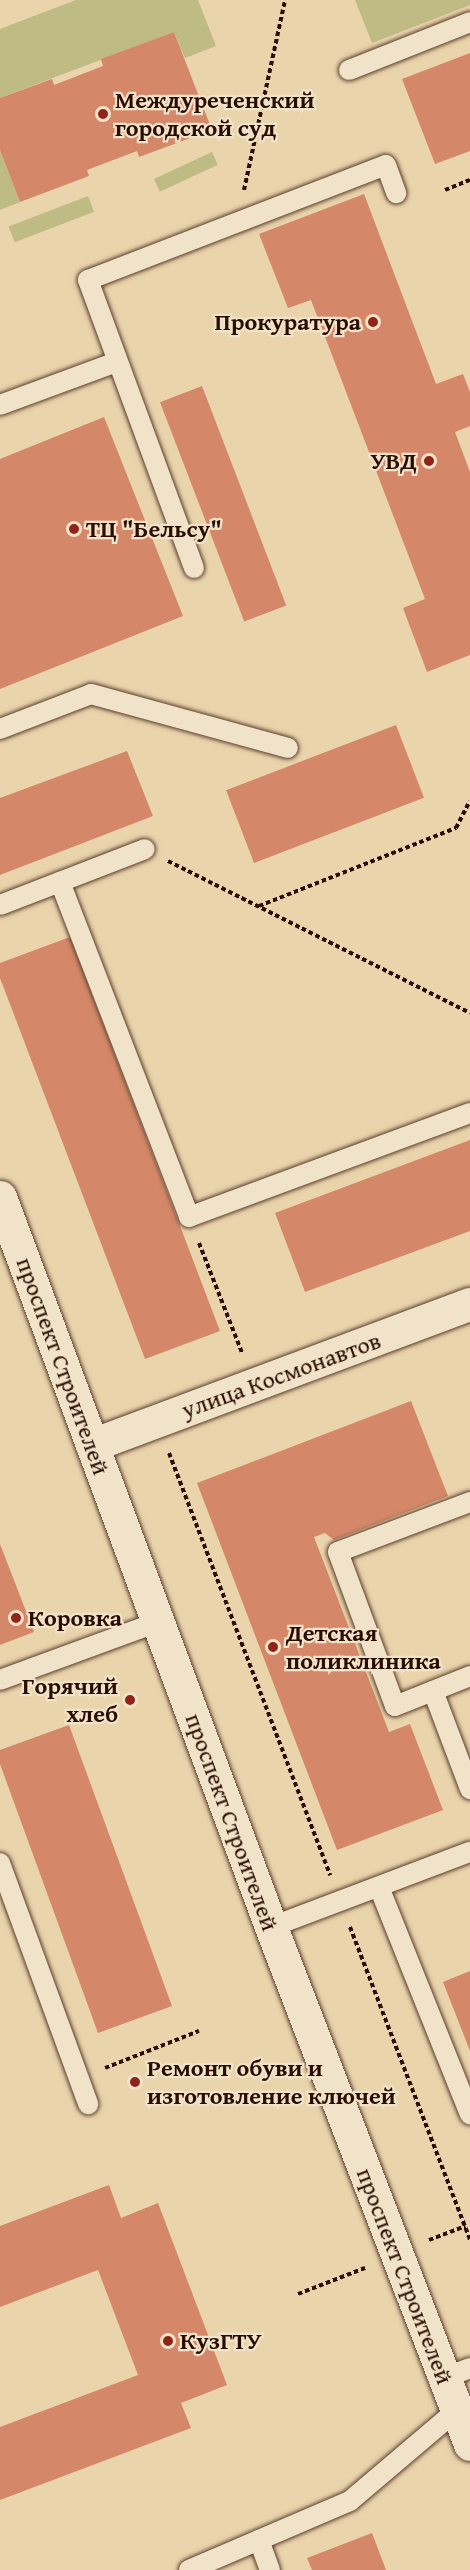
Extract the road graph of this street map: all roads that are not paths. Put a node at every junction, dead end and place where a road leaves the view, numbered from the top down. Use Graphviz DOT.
graph roads {
  1 [pos="470,22"];
  2 [pos="349,70"];
  3 [pos="396,193"];
  4 [pos="116,362"];
  5 [pos="0,405"];
  6 [pos="194,568"];
  7 [pos="0,729"];
  8 [pos="288,748"];
  9 [pos="145,849"];
  10 [pos="60,882"];
  11 [pos="0,905"];
  12 [pos="470,1113"];
  13 [pos="0,1197"];
  14 [pos="470,1304"];
  15 [pos="92,1445"];
  16 [pos="470,1502"];
  17 [pos="158,1622"];
  18 [pos="470,1676"];
  19 [pos="0,1680"];
  20 [pos="433,1691"];
  21 [pos="470,1790"];
  22 [pos="470,1852"];
  23 [pos="0,1863"];
  24 [pos="379,1887"];
  25 [pos="271,1927"];
  26 [pos="88,2104"];
  27 [pos="470,2114"];
  28 [pos="457,2373"];
  29 [pos="457,2410"];
  30 [pos="470,2444"];
  31 [pos="259,2540"];
  32 [pos="189,2570"];
  33 [pos="270,2570"];
  1 -- 2 [label="lane"];
  3 -- 4 [label="lane"];
  4 -- 5 [label="lane"];
  4 -- 6 [label="lane"];
  7 -- 8 [label="lane"];
  9 -- 10 [label="lane"];
  10 -- 11 [label="lane"];
  10 -- 12 [label="lane"];
  13 -- 15 [label="main road, проспект Строителей"];
  14 -- 15 [label="main road, улица Космонавтов"];
  15 -- 17 [label="main road, проспект Строителей"];
  16 -- 20 [label="lane"];
  17 -- 19 [label="lane"];
  17 -- 25 [label="main road, проспект Строителей"];
  18 -- 20 [label="lane"];
  20 -- 21 [label="lane"];
  22 -- 24 [label="lane"];
  23 -- 26 [label="lane"];
  24 -- 25 [label="lane"];
  24 -- 27 [label="lane"];
  25 -- 28 [label="main road, проспект Строителей"];
  28 -- 29 [label="main road, проспект Строителей"];
  29 -- 30 [label="main road, проспект Строителей"];
  29 -- 31 [label="lane"];
  31 -- 32 [label="lane"];
  31 -- 33 [label="lane"];
}
